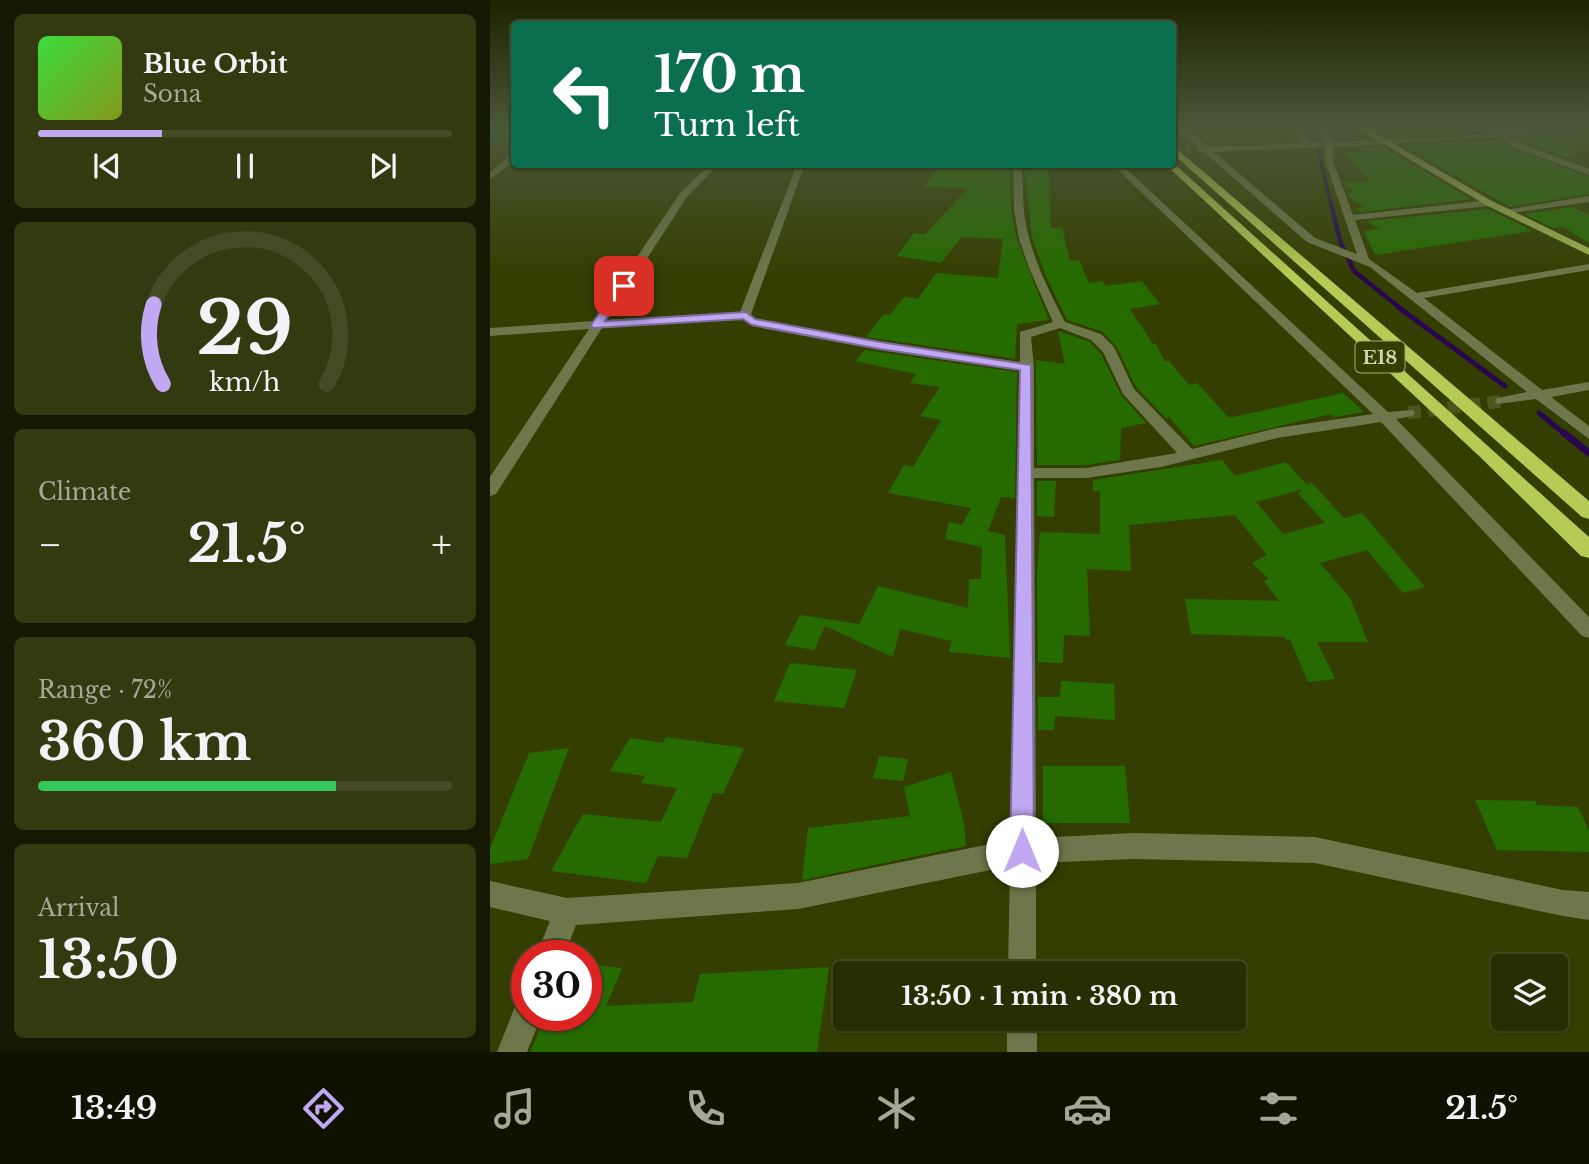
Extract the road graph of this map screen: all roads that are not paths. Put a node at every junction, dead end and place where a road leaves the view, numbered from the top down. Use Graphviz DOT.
graph roads {
  1 [pos="701,177"];
  2 [pos="796,177"];
  3 [pos="1018,177"];
  4 [pos="1130,177"];
  5 [pos="1184,177"];
  6 [pos="1205,177"];
  7 [pos="1237,177"];
  8 [pos="1334,177"];
  9 [pos="1445,177"];
  10 [pos="1589,199"];
  11 [pos="1489,203"];
  12 [pos="1504,211"];
  13 [pos="1348,218"];
  14 [pos="1589,252"];
  15 [pos="1361,259"];
  16 [pos="1589,267"];
  17 [pos="1412,297"];
  18 [pos="746,315"];
  19 [pos="1060,324"];
  20 [pos="597,325"];
  21 [pos="490,332"];
  22 [pos="1027,367"];
  23 [pos="1589,386"];
  24 [pos="1540,395"];
  25 [pos="1502,401"];
  26 [pos="1408,413"];
  27 [pos="1384,416"];
  28 [pos="1589,434"];
  29 [pos="1188,455"];
  30 [pos="1026,473"];
  31 [pos="490,490"];
  32 [pos="1589,512"];
  33 [pos="1589,550"];
  34 [pos="1589,631"];
  35 [pos="1022,851"];
  36 [pos="490,894"];
  37 [pos="1589,906"];
  38 [pos="567,912"];
  39 [pos="556,940"];
  40 [pos="1022,961"];
  41 [pos="521,1031"];
  42 [pos="1022,1031"];
  43 [pos="512,1052"];
  44 [pos="1022,1052"];
  1 -- 20 [label="street"];
  2 -- 18 [label="street"];
  3 -- 19 [label="street"];
  4 -- 27 [label="street"];
  5 -- 33 [label="highway, E18"];
  6 -- 32 [label="highway, E18"];
  7 -- 15 [label="street"];
  8 -- 13 [label="street"];
  9 -- 11 [label="main road"];
  10 -- 12 [label="street"];
  11 -- 12 [label="main road"];
  11 -- 13 [label="street"];
  12 -- 14 [label="main road"];
  13 -- 15 [label="street"];
  15 -- 17 [label="street"];
  16 -- 17 [label="street"];
  17 -- 24 [label="street"];
  18 -- 20 [label="street"];
  18 -- 22 [label="street"];
  19 -- 22 [label="street"];
  19 -- 29 [label="street"];
  20 -- 21 [label="street"];
  20 -- 31 [label="street"];
  22 -- 30 [label="street"];
  23 -- 24 [label="street"];
  24 -- 25 [label="street"];
  24 -- 28 [label="street"];
  26 -- 27 [label="street"];
  27 -- 29 [label="street"];
  27 -- 34 [label="street"];
  29 -- 30 [label="street"];
  30 -- 35 [label="street"];
  35 -- 37 [label="street"];
  35 -- 38 [label="street"];
  35 -- 40 [label="street"];
  36 -- 38 [label="street"];
  38 -- 39 [label="street"];
  41 -- 43 [label="street"];
  42 -- 44 [label="street"];
}
